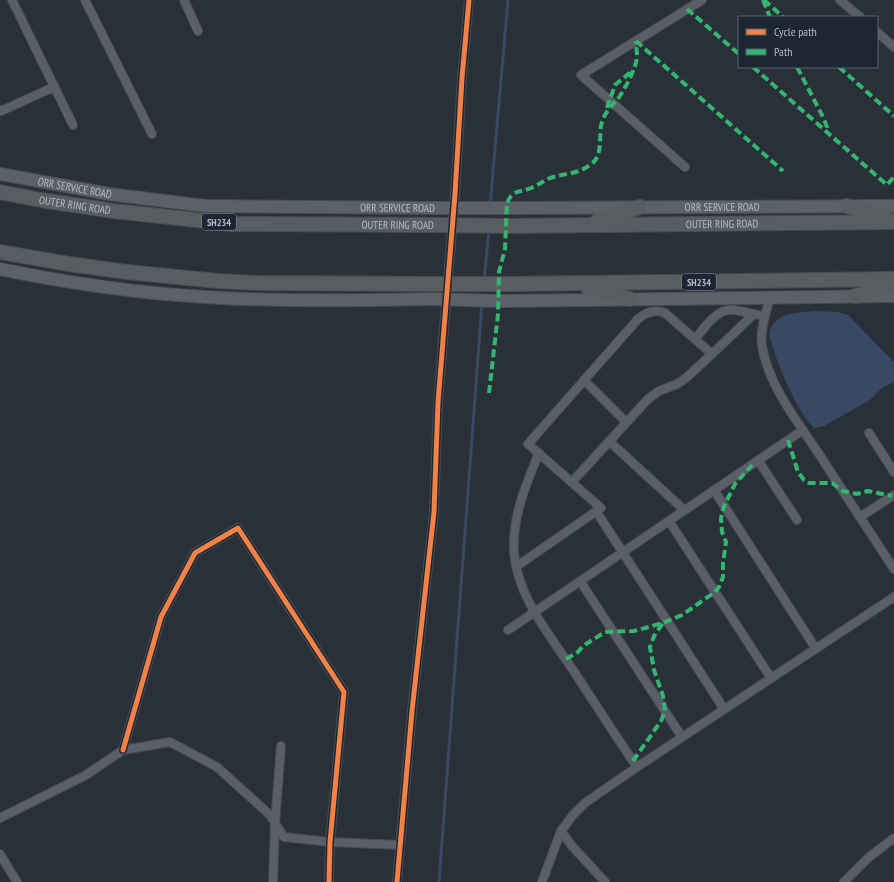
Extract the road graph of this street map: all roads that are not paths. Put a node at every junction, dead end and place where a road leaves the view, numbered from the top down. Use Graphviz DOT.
graph roads {
  1 [pos="12,0"];
  2 [pos="85,0"];
  3 [pos="184,0"];
  4 [pos="469,0"];
  5 [pos="702,0"];
  6 [pos="840,0"];
  7 [pos="859,16"];
  8 [pos="198,31"];
  9 [pos="878,33"];
  10 [pos="894,46"];
  11 [pos="54,87"];
  12 [pos="0,110"];
  13 [pos="73,125"];
  14 [pos="152,134"];
  15 [pos="685,167"];
  16 [pos="0,174"];
  17 [pos="0,192"];
  18 [pos="847,206"];
  19 [pos="894,206"];
  20 [pos="640,207"];
  21 [pos="894,220"];
  22 [pos="582,225"];
  23 [pos="0,252"];
  24 [pos="0,269"];
  25 [pos="894,279"];
  26 [pos="569,284"];
  27 [pos="894,286"];
  28 [pos="855,296"];
  29 [pos="894,296"];
  30 [pos="770,297"];
  31 [pos="630,299"];
  32 [pos="754,314"];
  33 [pos="765,316"];
  34 [pos="695,339"];
  35 [pos="712,354"];
  36 [pos="584,380"];
  37 [pos="626,422"];
  38 [pos="803,430"];
  39 [pos="869,434"];
  40 [pos="609,441"];
  41 [pos="539,453"];
  42 [pos="758,460"];
  43 [pos="894,472"];
  44 [pos="572,482"];
  45 [pos="714,490"];
  46 [pos="894,495"];
  47 [pos="684,510"];
  48 [pos="596,511"];
  49 [pos="860,517"];
  50 [pos="797,520"];
  51 [pos="669,521"];
  52 [pos="623,551"];
  53 [pos="517,566"];
  54 [pos="894,569"];
  55 [pos="580,581"];
  56 [pos="894,597"];
  57 [pos="534,612"];
  58 [pos="508,630"];
  59 [pos="816,649"];
  60 [pos="771,678"];
  61 [pos="724,709"];
  62 [pos="682,737"];
  63 [pos="281,746"];
  64 [pos="123,750"];
  65 [pos="636,767"];
  66 [pos="0,818"];
  67 [pos="275,822"];
  68 [pos="561,831"];
  69 [pos="894,838"];
  70 [pos="330,842"];
  71 [pos="400,844"];
  72 [pos="0,854"];
  73 [pos="17,882"];
  74 [pos="273,882"];
  75 [pos="329,882"];
  76 [pos="397,882"];
  77 [pos="542,882"];
  78 [pos="605,882"];
  79 [pos="844,882"];
  1 -- 11 [label="street"];
  2 -- 14 [label="street"];
  3 -- 8 [label="street"];
  4 -- 71 [label="street"];
  5 -- 15 [label="street"];
  6 -- 7 [label="street"];
  9 -- 10 [label="street"];
  11 -- 12 [label="street"];
  11 -- 13 [label="street"];
  16 -- 20 [label="main road, ORR SERVICE ROAD, bridge"];
  17 -- 22 [label="highway, OUTER RING ROAD / SH234, bridge"];
  18 -- 19 [label="main road, ORR SERVICE ROAD"];
  18 -- 20 [label="main road, ORR SERVICE ROAD"];
  18 -- 21 [label="highway"];
  20 -- 22 [label="highway"];
  21 -- 22 [label="highway, OUTER RING ROAD / SH234"];
  23 -- 26 [label="highway, SH234, bridge"];
  24 -- 31 [label="main road, bridge"];
  25 -- 26 [label="highway, SH234"];
  26 -- 31 [label="highway"];
  27 -- 28 [label="highway"];
  28 -- 29 [label="main road"];
  28 -- 30 [label="main road"];
  30 -- 31 [label="main road"];
  30 -- 33 [label="street"];
  32 -- 33 [label="street"];
  32 -- 34 [label="street"];
  32 -- 35 [label="street"];
  33 -- 38 [label="street"];
  34 -- 35 [label="street"];
  34 -- 36 [label="street"];
  35 -- 37 [label="street"];
  36 -- 37 [label="street"];
  36 -- 41 [label="street"];
  37 -- 40 [label="street"];
  38 -- 42 [label="street"];
  38 -- 49 [label="street"];
  39 -- 43 [label="street"];
  40 -- 44 [label="street"];
  40 -- 47 [label="street"];
  41 -- 44 [label="street"];
  41 -- 53 [label="street"];
  42 -- 45 [label="street"];
  42 -- 50 [label="street"];
  44 -- 48 [label="street"];
  45 -- 47 [label="street"];
  45 -- 59 [label="street"];
  46 -- 49 [label="street"];
  47 -- 51 [label="street"];
  48 -- 52 [label="street"];
  48 -- 53 [label="street"];
  49 -- 54 [label="street"];
  51 -- 52 [label="street"];
  51 -- 60 [label="street"];
  52 -- 55 [label="street"];
  52 -- 61 [label="street"];
  53 -- 57 [label="street"];
  55 -- 57 [label="street"];
  55 -- 62 [label="street"];
  56 -- 59 [label="street"];
  57 -- 58 [label="street"];
  57 -- 65 [label="street"];
  59 -- 60 [label="street"];
  60 -- 61 [label="street"];
  61 -- 62 [label="street"];
  62 -- 65 [label="street"];
  63 -- 67 [label="street"];
  64 -- 66 [label="street"];
  64 -- 67 [label="street"];
  64 -- 70 [label="street"];
  65 -- 68 [label="street"];
  67 -- 70 [label="street"];
  67 -- 74 [label="street"];
  68 -- 77 [label="street"];
  68 -- 78 [label="street"];
  69 -- 79 [label="street"];
  70 -- 71 [label="street"];
  70 -- 75 [label="street"];
  71 -- 76 [label="street"];
  72 -- 73 [label="street"];
}
